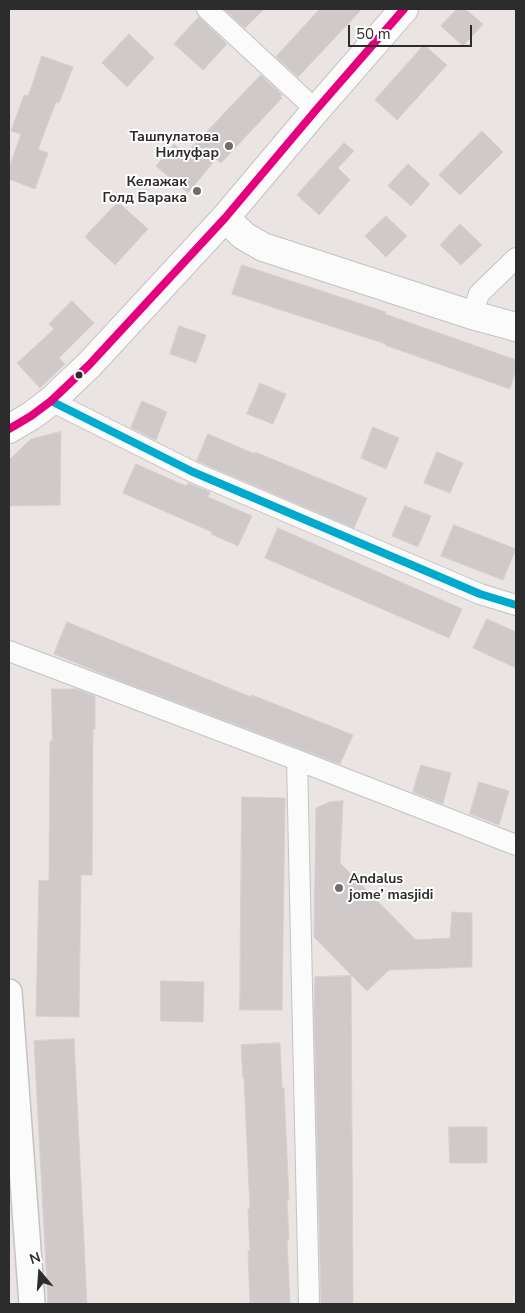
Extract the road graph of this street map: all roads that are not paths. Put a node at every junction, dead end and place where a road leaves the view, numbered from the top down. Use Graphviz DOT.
graph roads {
  1 [pos="207,9"];
  2 [pos="404,9"];
  3 [pos="316,110"];
  4 [pos="226,218"];
  5 [pos="516,258"];
  6 [pos="472,315"];
  7 [pos="516,327"];
  8 [pos="51,401"];
  9 [pos="9,428"];
  10 [pos="516,605"];
  11 [pos="9,651"];
  12 [pos="297,760"];
  13 [pos="516,845"];
  14 [pos="9,992"];
  15 [pos="32,1304"];
  16 [pos="309,1304"];
  1 -- 3 [label="street"];
  2 -- 3 [label="main road"];
  3 -- 4 [label="main road"];
  4 -- 6 [label="main road"];
  4 -- 8 [label="main road"];
  5 -- 6 [label="street"];
  6 -- 7 [label="main road"];
  8 -- 9 [label="main road"];
  8 -- 10 [label="street"];
  11 -- 12 [label="street"];
  12 -- 13 [label="street"];
  12 -- 16 [label="street"];
  14 -- 15 [label="street"];
}
